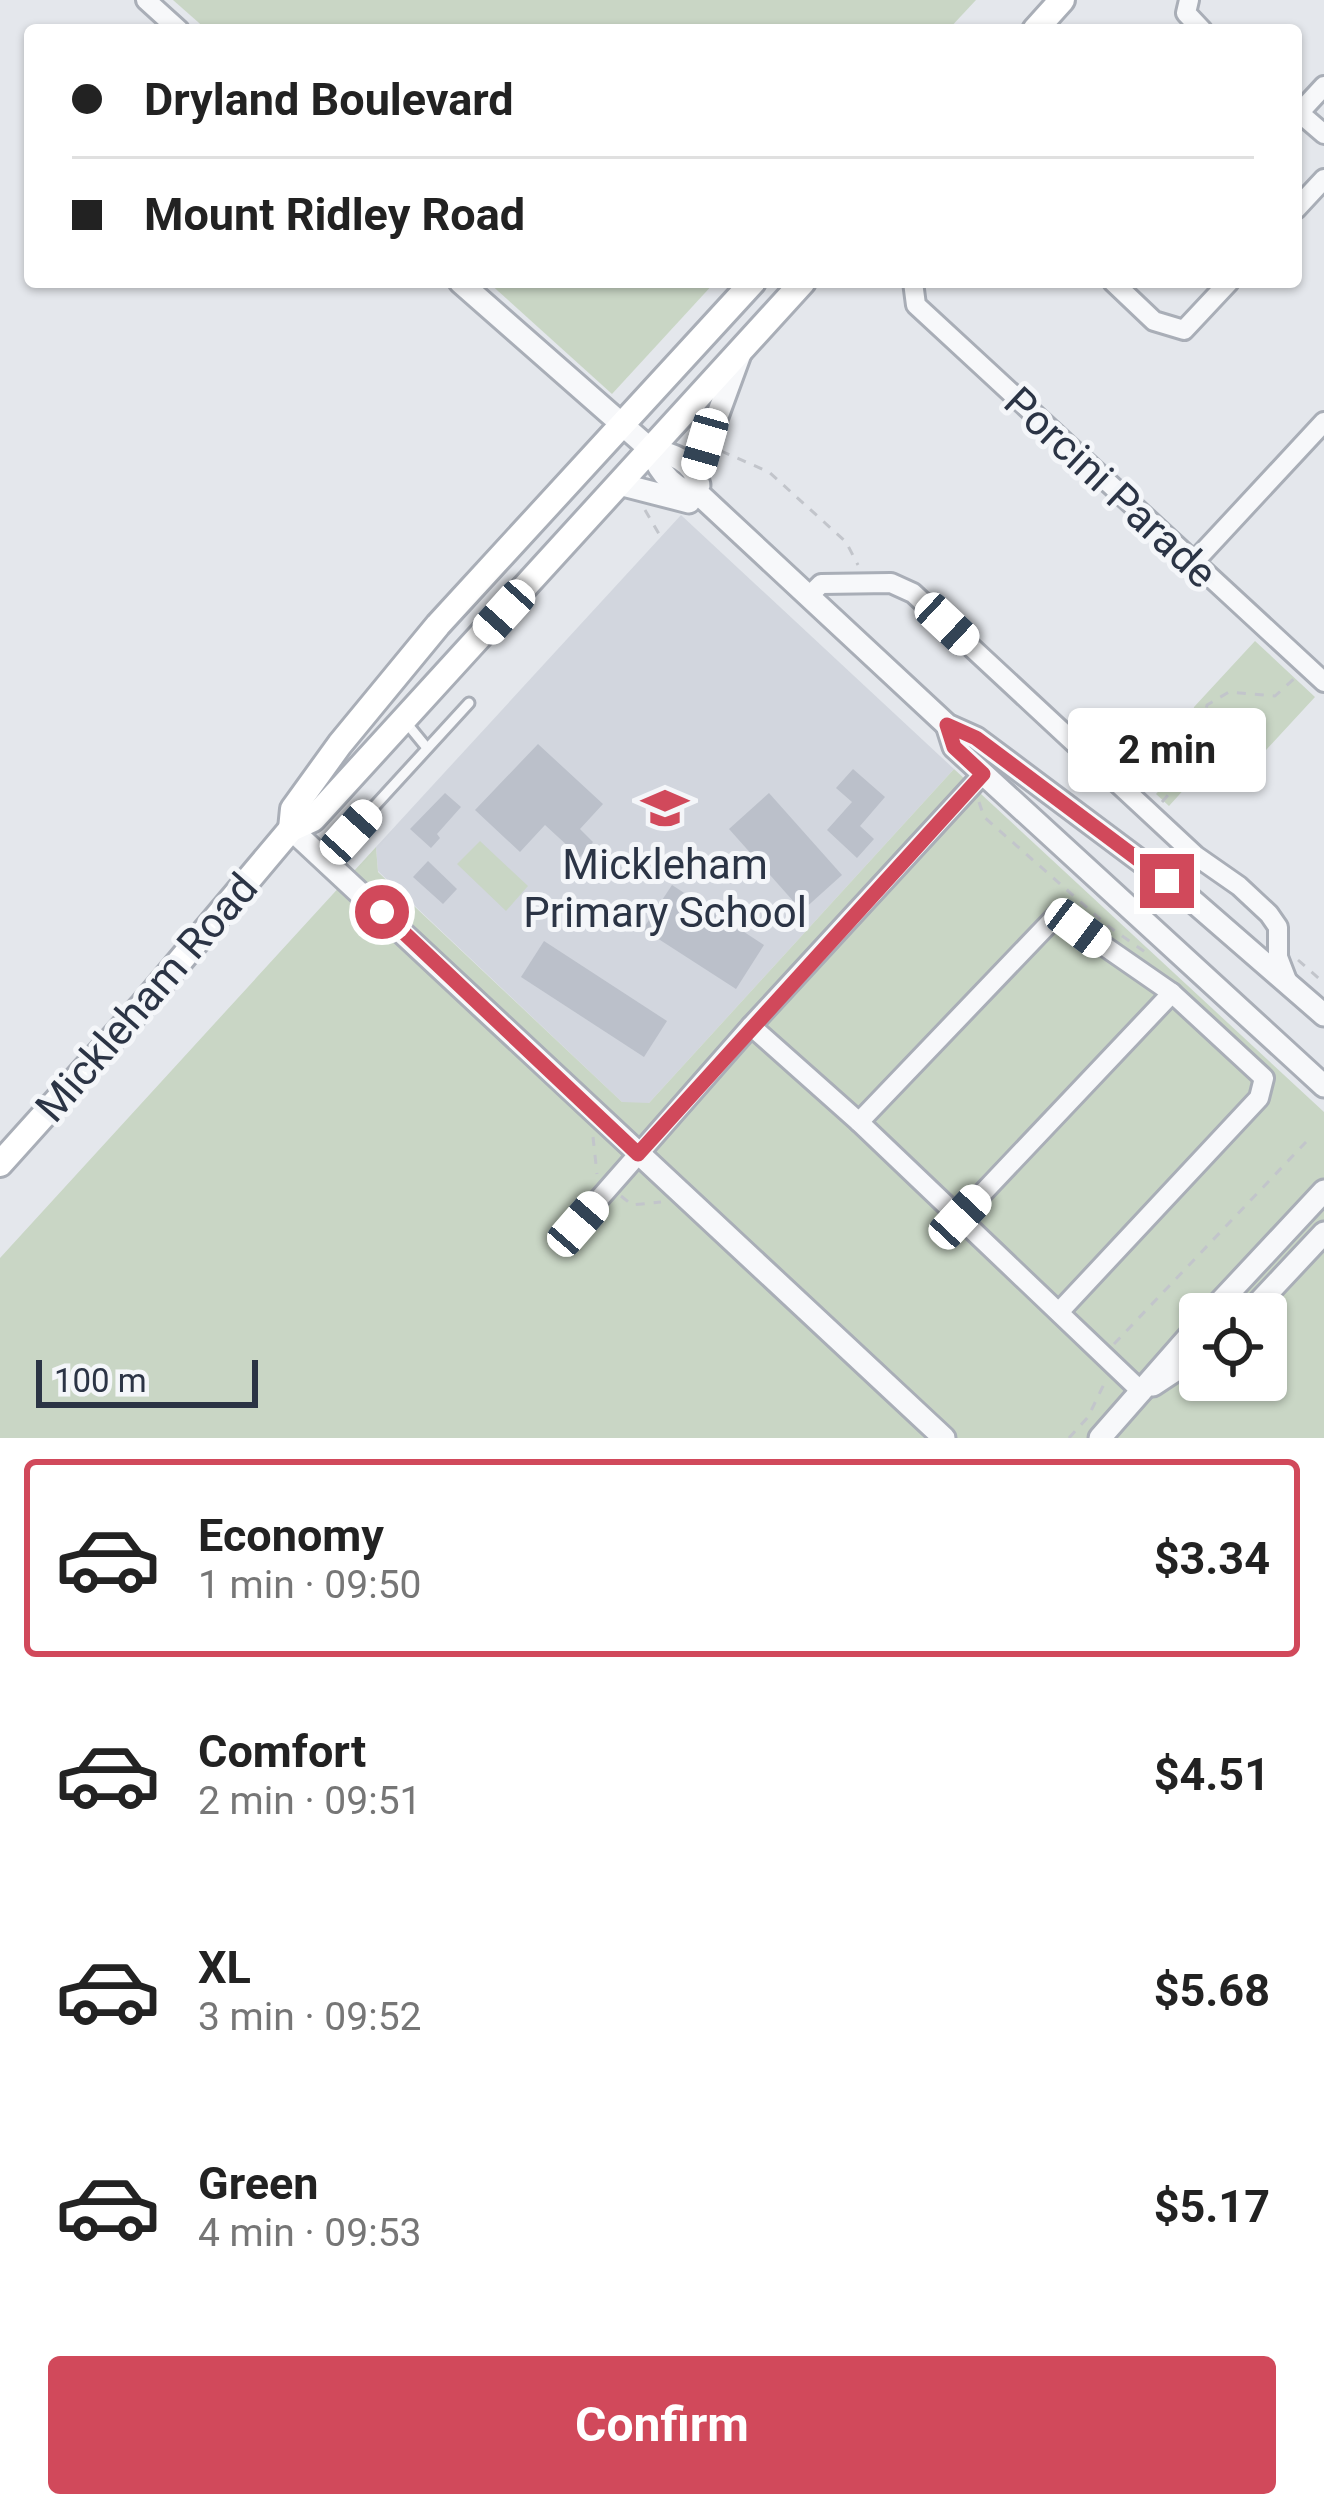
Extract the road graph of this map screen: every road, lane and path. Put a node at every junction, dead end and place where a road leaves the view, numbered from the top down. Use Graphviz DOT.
graph roads {
  1 [pos="146,0"];
  2 [pos="1062,0"];
  3 [pos="172,24"];
  4 [pos="1040,24"];
  5 [pos="1324,86"];
  6 [pos="1302,107"];
  7 [pos="1324,179"];
  8 [pos="1302,203"];
  9 [pos="467,288"];
  10 [pos="747,288"];
  11 [pos="798,288"];
  12 [pos="915,288"];
  13 [pos="1118,288"];
  14 [pos="1222,288"];
  15 [pos="743,348"];
  16 [pos="1324,422"];
  17 [pos="620,424"];
  18 [pos="650,449"];
  19 [pos="696,474"];
  20 [pos="619,484"];
  21 [pos="710,505"];
  22 [pos="1192,563"];
  23 [pos="810,595"];
  24 [pos="1318,675"];
  25 [pos="384,688"];
  26 [pos="469,704"];
  27 [pos="404,721"];
  28 [pos="947,725"];
  29 [pos="427,748"];
  30 [pos="978,779"];
  31 [pos="1151,814"];
  32 [pos="291,829"];
  33 [pos="326,859"];
  34 [pos="1145,952"];
  35 [pos="1288,983"];
  36 [pos="1172,993"];
  37 [pos="1324,1016"];
  38 [pos="751,1026"];
  39 [pos="1324,1086"];
  40 [pos="859,1122"];
  41 [pos="1306,1142"];
  42 [pos="638,1154"];
  43 [pos="0,1164"];
  44 [pos="1324,1191"];
  45 [pos="960,1217"];
  46 [pos="578,1224"];
  47 [pos="1324,1233"];
  48 [pos="1229,1293"];
  49 [pos="1268,1293"];
  50 [pos="1059,1312"];
  51 [pos="1179,1349"];
  52 [pos="1111,1361"];
  53 [pos="1179,1368"];
  54 [pos="1142,1392"];
  55 [pos="944,1438"];
  56 [pos="1069,1438"];
  57 [pos="1100,1438"];
  1 -- 3 [label="street"];
  2 -- 4 [label="main road"];
  5 -- 6 [label="street"];
  7 -- 8 [label="street"];
  9 -- 17 [label="street"];
  10 -- 17 [label="main road, Mickleham Road"];
  11 -- 15 [label="main road, Mickleham Road"];
  12 -- 22 [label="street, Porcini Parade"];
  13 -- 14 [label="street"];
  15 -- 18 [label="main road, Mickleham Road"];
  15 -- 19 [label="street"];
  16 -- 22 [label="street"];
  17 -- 18 [label="street"];
  17 -- 25 [label="main road, Mickleham Road"];
  18 -- 19 [label="street"];
  18 -- 20 [label="main road, Mickleham Road"];
  18 -- 21 [label="street"];
  19 -- 21 [label="street"];
  20 -- 21 [label="street"];
  20 -- 27 [label="main road, Mickleham Road"];
  21 -- 23 [label="street"];
  22 -- 24 [label="street, Porcini Parade"];
  23 -- 28 [label="street"];
  23 -- 31 [label="street"];
  24 -- 31 [label="path"];
  25 -- 27 [label="main road"];
  25 -- 32 [label="main road, Mickleham Road"];
  26 -- 29 [label="lane"];
  27 -- 29 [label="lane"];
  27 -- 32 [label="main road, Mickleham Road"];
  28 -- 30 [label="street"];
  28 -- 35 [label="street"];
  29 -- 33 [label="lane"];
  30 -- 34 [label="path"];
  30 -- 38 [label="street"];
  30 -- 39 [label="street"];
  31 -- 35 [label="street"];
  32 -- 33 [label="street"];
  32 -- 43 [label="main road, Mickleham Road"];
  33 -- 42 [label="street"];
  35 -- 37 [label="street"];
  36 -- 40 [label="street"];
  36 -- 45 [label="street"];
  36 -- 50 [label="street"];
  38 -- 40 [label="street"];
  38 -- 42 [label="street"];
  40 -- 45 [label="street"];
  41 -- 52 [label="path"];
  42 -- 46 [label="street"];
  42 -- 55 [label="street"];
  44 -- 48 [label="street"];
  45 -- 50 [label="street"];
  47 -- 49 [label="street"];
  50 -- 52 [label="street"];
  51 -- 54 [label="street"];
  52 -- 54 [label="street"];
  52 -- 56 [label="path"];
  53 -- 54 [label="street"];
  54 -- 57 [label="street"];
}
